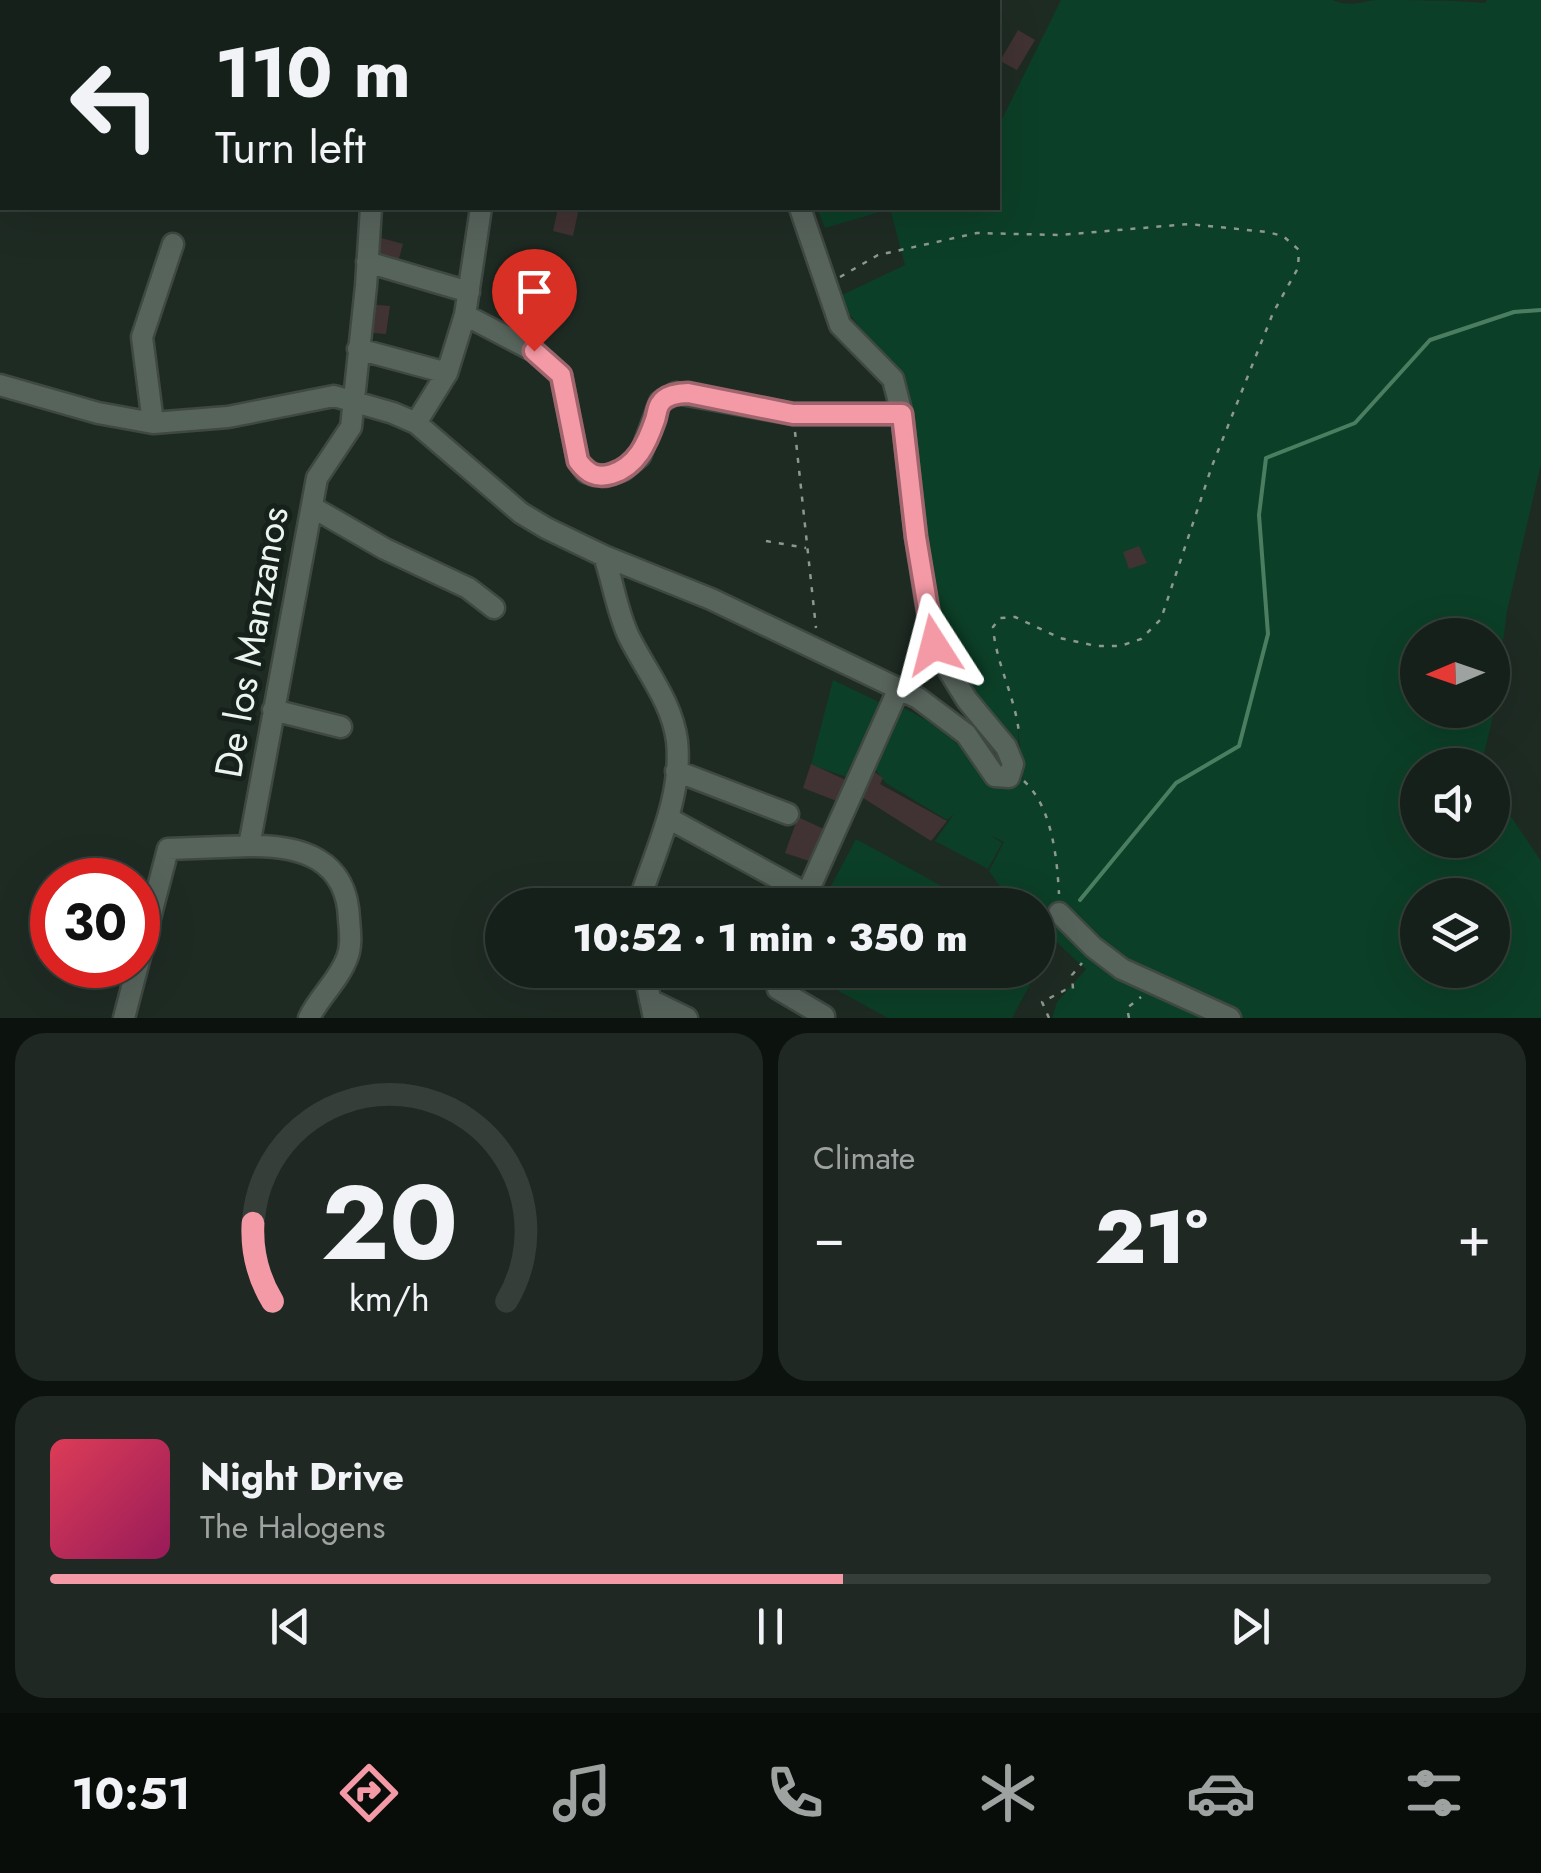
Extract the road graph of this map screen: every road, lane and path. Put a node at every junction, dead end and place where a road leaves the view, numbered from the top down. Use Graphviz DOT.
graph roads {
  1 [pos="371,210"];
  2 [pos="481,210"];
  3 [pos="801,210"];
  4 [pos="174,244"];
  5 [pos="366,262"];
  6 [pos="826,285"];
  7 [pos="469,292"];
  8 [pos="465,315"];
  9 [pos="358,349"];
  10 [pos="447,373"];
  11 [pos="0,385"];
  12 [pos="353,403"];
  13 [pos="793,414"];
  14 [pos="902,414"];
  15 [pos="153,423"];
  16 [pos="416,423"];
  17 [pos="312,507"];
  18 [pos="766,540"];
  19 [pos="808,548"];
  20 [pos="604,556"];
  21 [pos="494,608"];
  22 [pos="818,650"];
  23 [pos="899,688"];
  24 [pos="273,710"];
  25 [pos="340,726"];
  26 [pos="1018,732"];
  27 [pos="676,771"];
  28 [pos="1008,776"];
  29 [pos="788,814"];
  30 [pos="668,818"];
  31 [pos="249,846"];
  32 [pos="644,888"];
  33 [pos="784,888"];
  34 [pos="803,888"];
  35 [pos="1059,914"];
  36 [pos="1093,947"];
  37 [pos="1152,984"];
  38 [pos="778,988"];
  39 [pos="652,1009"];
  40 [pos="824,1016"];
  41 [pos="124,1018"];
  42 [pos="309,1018"];
  43 [pos="687,1018"];
  44 [pos="1049,1018"];
  45 [pos="1129,1018"];
  46 [pos="1230,1018"];
  1 -- 5 [label="street, De los Manzanos"];
  2 -- 7 [label="street"];
  3 -- 6 [label="street"];
  4 -- 15 [label="street"];
  5 -- 7 [label="street"];
  5 -- 9 [label="street, De los Manzanos"];
  6 -- 14 [label="street"];
  6 -- 26 [label="path"];
  7 -- 8 [label="street"];
  8 -- 10 [label="street"];
  8 -- 13 [label="street"];
  9 -- 10 [label="street"];
  9 -- 12 [label="street, De los Manzanos"];
  10 -- 16 [label="street"];
  11 -- 15 [label="street"];
  12 -- 15 [label="street"];
  12 -- 16 [label="street"];
  12 -- 17 [label="street, De los Manzanos"];
  13 -- 14 [label="street"];
  13 -- 19 [label="path"];
  14 -- 28 [label="street"];
  16 -- 20 [label="street"];
  17 -- 21 [label="street"];
  17 -- 24 [label="street, De los Manzanos"];
  18 -- 19 [label="path"];
  19 -- 22 [label="path"];
  20 -- 22 [label="street"];
  20 -- 27 [label="street"];
  22 -- 23 [label="street"];
  23 -- 28 [label="street"];
  23 -- 34 [label="street"];
  24 -- 25 [label="street"];
  24 -- 31 [label="street, De los Manzanos"];
  27 -- 29 [label="street"];
  27 -- 30 [label="street"];
  28 -- 35 [label="path"];
  30 -- 32 [label="street"];
  30 -- 33 [label="street"];
  31 -- 41 [label="street"];
  31 -- 42 [label="street"];
  35 -- 36 [label="street"];
  36 -- 37 [label="street"];
  36 -- 44 [label="path"];
  37 -- 45 [label="path"];
  37 -- 46 [label="street"];
  38 -- 40 [label="street"];
  39 -- 43 [label="street"];
}
